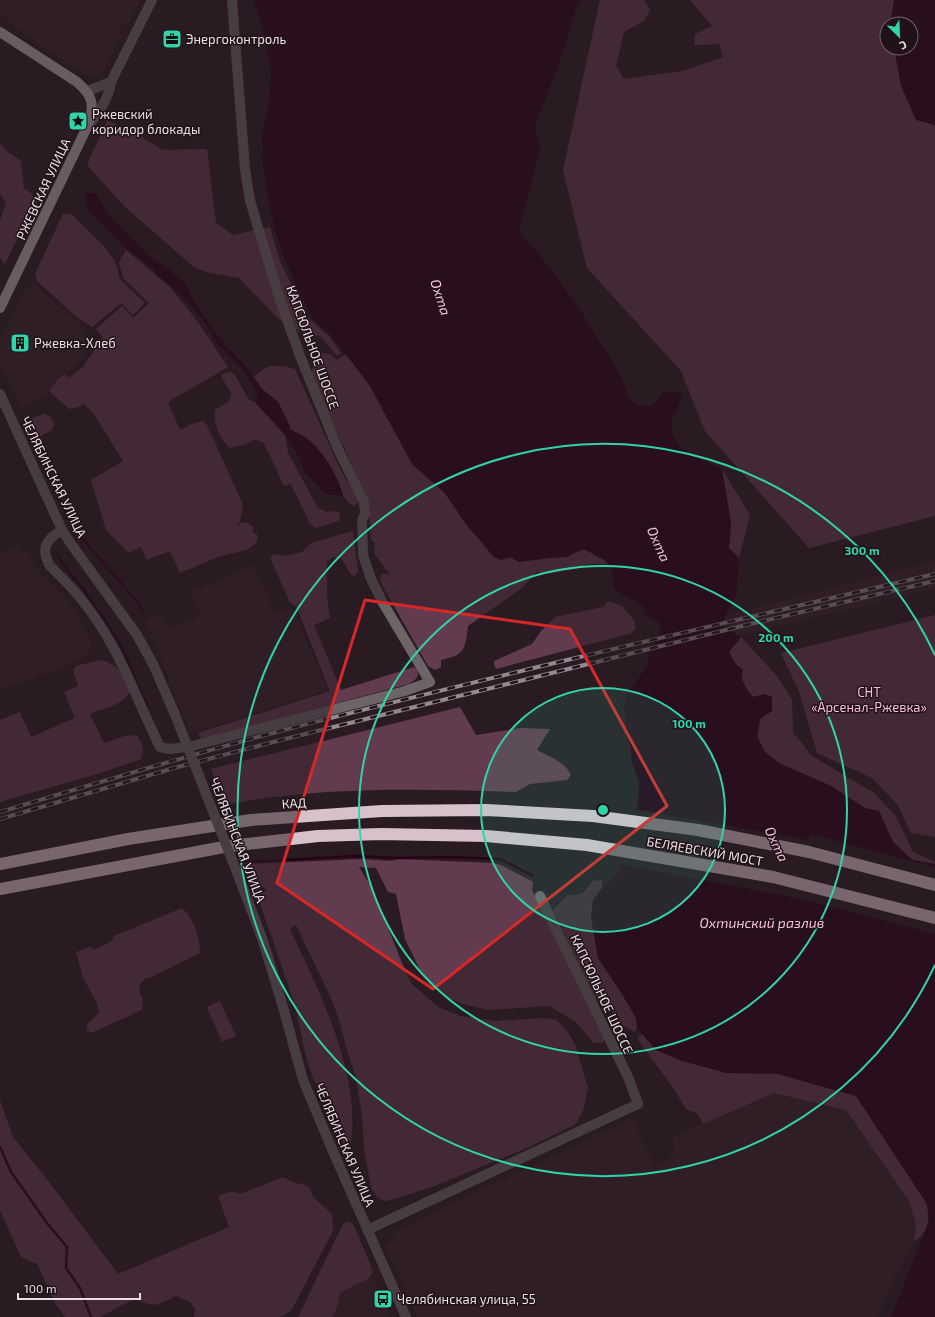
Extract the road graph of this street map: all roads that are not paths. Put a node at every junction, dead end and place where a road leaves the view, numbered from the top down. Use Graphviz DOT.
graph roads {
  1 [pos="152,0"];
  2 [pos="232,0"];
  3 [pos="0,32"];
  4 [pos="111,82"];
  5 [pos="87,91"];
  6 [pos="88,124"];
  7 [pos="0,308"];
  8 [pos="0,394"];
  9 [pos="62,530"];
  10 [pos="593,816"];
  11 [pos="0,864"];
  12 [pos="935,885"];
  13 [pos="0,889"];
  14 [pos="540,896"];
  15 [pos="935,918"];
  16 [pos="367,1230"];
  17 [pos="406,1317"];
  1 -- 4 [label="street, РЖЕВСКАЯ УЛИЦА"];
  2 -- 9 [label="street, КАПСЮЛЬНОЕ ШОССЕ"];
  3 -- 5 [label="main road"];
  4 -- 5 [label="street"];
  4 -- 6 [label="street, РЖЕВСКАЯ УЛИЦА"];
  5 -- 6 [label="main road"];
  6 -- 7 [label="main road, РЖЕВСКАЯ УЛИЦА"];
  8 -- 9 [label="street, ЧЕЛЯБИНСКАЯ УЛИЦА"];
  9 -- 16 [label="street, ЧЕЛЯБИНСКАЯ УЛИЦА, bridge"];
  10 -- 11 [label="highway, КАД"];
  10 -- 12 [label="highway, БЕЛЯЕВСКИЙ МОСТ"];
  13 -- 15 [label="highway, БЕЛЯЕВСКИЙ МОСТ"];
  14 -- 16 [label="street, КАПСЮЛЬНОЕ ШОССЕ"];
  16 -- 17 [label="street, ЧЕЛЯБИНСКАЯ УЛИЦА"];
}
